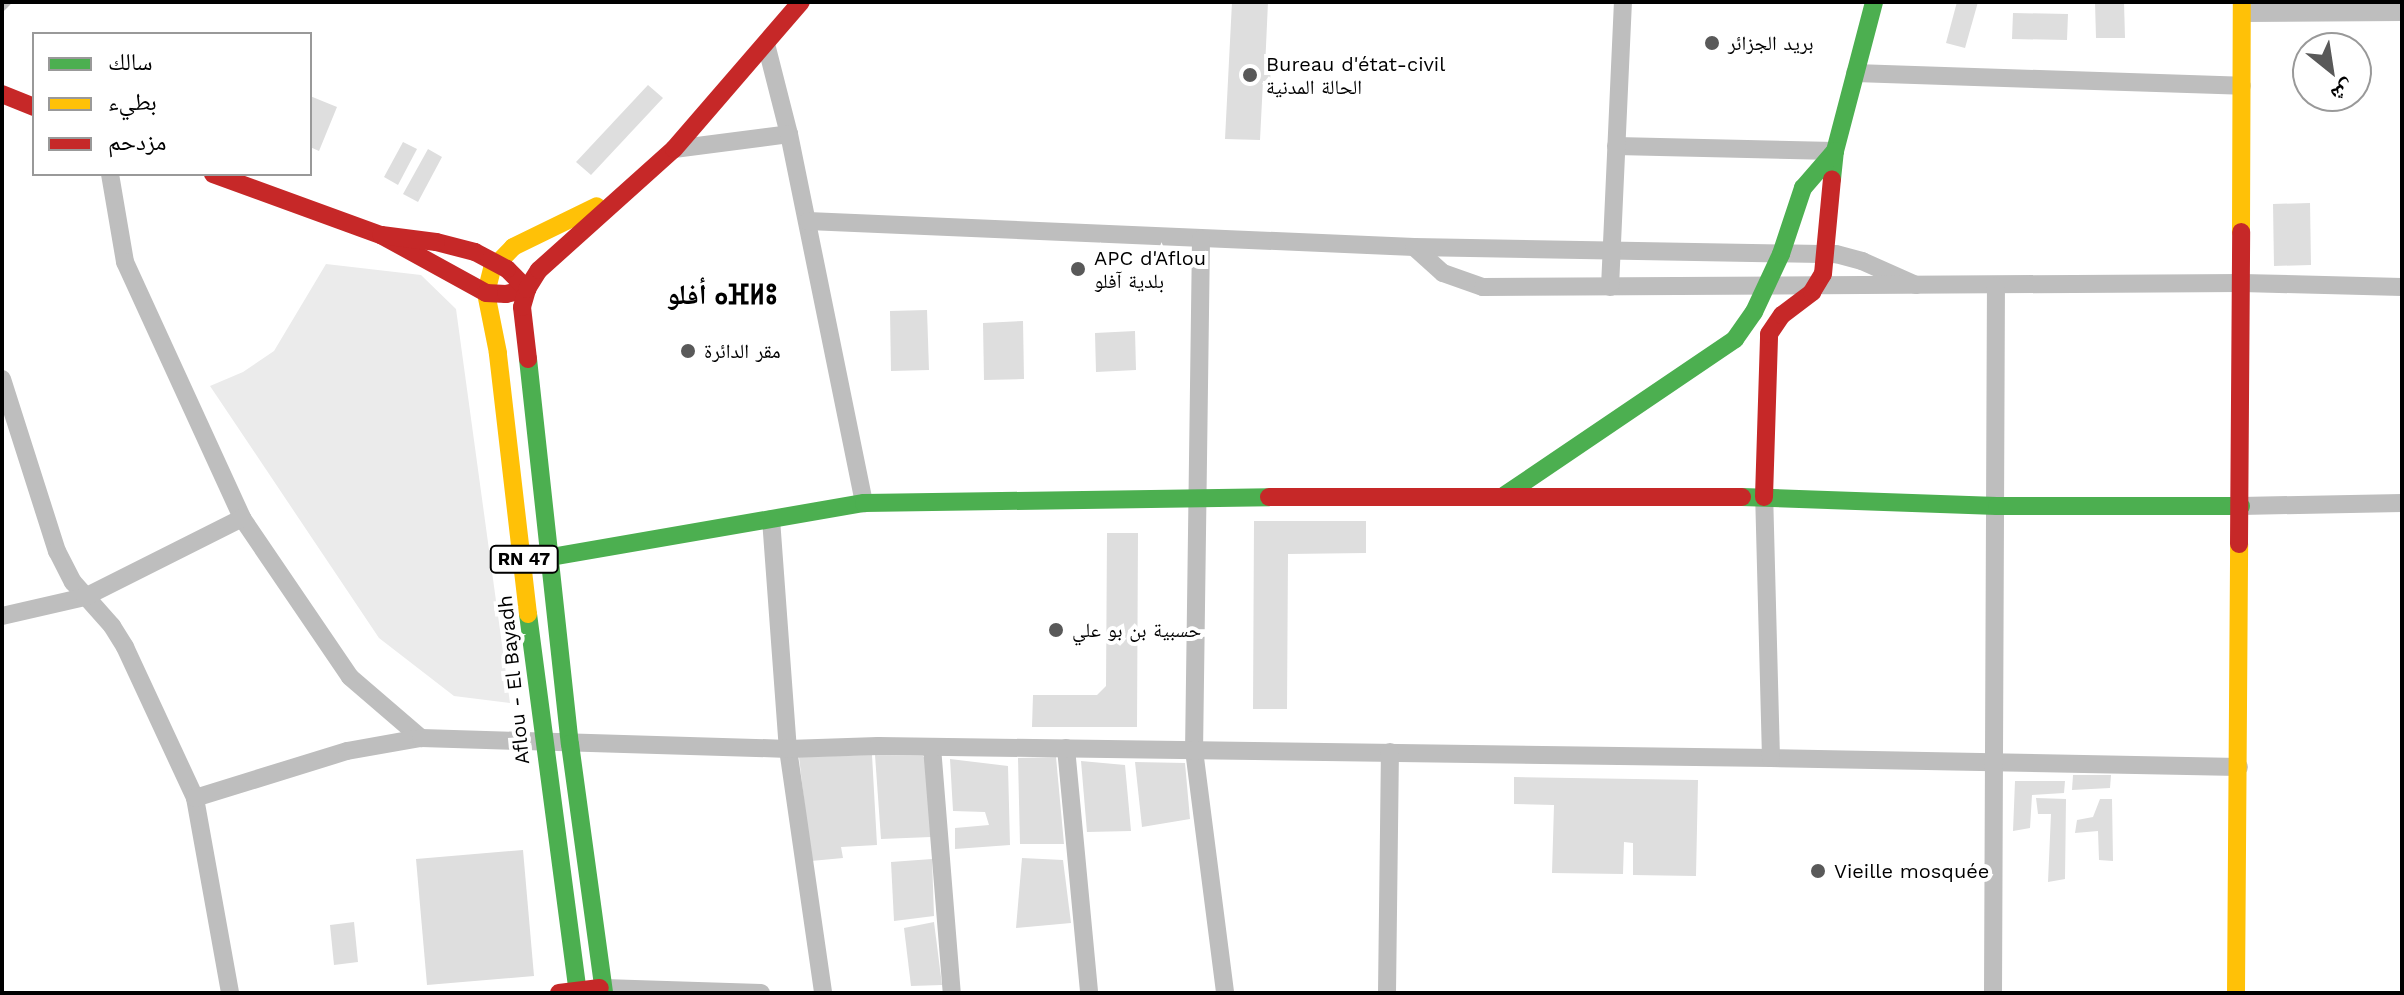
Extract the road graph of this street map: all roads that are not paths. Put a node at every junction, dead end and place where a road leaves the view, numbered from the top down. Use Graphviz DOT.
graph roads {
  1 [pos="801,2"];
  2 [pos="1623,2"];
  3 [pos="1874,2"];
  4 [pos="2242,7"];
  5 [pos="2338,7"];
  6 [pos="2402,12"];
  7 [pos="766,44"];
  8 [pos="1855,73"];
  9 [pos="2242,86"];
  10 [pos="2,94"];
  11 [pos="32,108"];
  12 [pos="32,109"];
  13 [pos="2,112"];
  14 [pos="789,134"];
  15 [pos="1616,146"];
  16 [pos="674,149"];
  17 [pos="1835,151"];
  18 [pos="110,176"];
  19 [pos="219,176"];
  20 [pos="616,198"];
  21 [pos="808,221"];
  22 [pos="381,235"];
  23 [pos="1201,239"];
  24 [pos="1414,247"];
  25 [pos="1612,253"];
  26 [pos="1781,254"];
  27 [pos="1827,254"];
  28 [pos="498,262"];
  29 [pos="2242,283"];
  30 [pos="1916,285"];
  31 [pos="1817,286"];
  32 [pos="1996,286"];
  33 [pos="1610,287"];
  34 [pos="1766,287"];
  35 [pos="2402,287"];
  36 [pos="527,289"];
  37 [pos="486,293"];
  38 [pos="2,379"];
  39 [pos="1574,449"];
  40 [pos="1581,484"];
  41 [pos="1505,495"];
  42 [pos="1764,497"];
  43 [pos="1199,498"];
  44 [pos="864,503"];
  45 [pos="2402,503"];
  46 [pos="1997,506"];
  47 [pos="2241,506"];
  48 [pos="242,518"];
  49 [pos="771,519"];
  50 [pos="550,557"];
  51 [pos="524,561"];
  52 [pos="85,597"];
  53 [pos="2,616"];
  54 [pos="421,738"];
  55 [pos="542,741"];
  56 [pos="570,744"];
  57 [pos="932,747"];
  58 [pos="1066,748"];
  59 [pos="788,749"];
  60 [pos="1194,750"];
  61 [pos="1390,752"];
  62 [pos="1771,758"];
  63 [pos="1994,761"];
  64 [pos="2239,767"];
  65 [pos="195,798"];
  66 [pos="604,990"];
  67 [pos="230,993"];
  68 [pos="572,993"];
  69 [pos="761,993"];
  70 [pos="823,993"];
  71 [pos="952,993"];
  72 [pos="1089,993"];
  73 [pos="1225,993"];
  74 [pos="1387,993"];
  75 [pos="1993,993"];
  76 [pos="2236,993"];
  1 -- 7 [label="street"];
  2 -- 15 [label="street"];
  3 -- 8 [label="street"];
  4 -- 5 [label="street"];
  4 -- 9 [label="street"];
  5 -- 6 [label="street"];
  7 -- 14 [label="street"];
  7 -- 16 [label="street"];
  8 -- 9 [label="street"];
  8 -- 17 [label="street"];
  9 -- 29 [label="street"];
  10 -- 11 [label="street"];
  12 -- 13 [label="street"];
  14 -- 16 [label="street"];
  14 -- 21 [label="street"];
  15 -- 17 [label="street"];
  15 -- 25 [label="street"];
  16 -- 20 [label="street"];
  17 -- 26 [label="street"];
  17 -- 27 [label="street"];
  18 -- 48 [label="street"];
  19 -- 22 [label="street"];
  20 -- 28 [label="street"];
  20 -- 36 [label="street"];
  21 -- 23 [label="street"];
  21 -- 44 [label="street"];
  22 -- 28 [label="street"];
  22 -- 37 [label="street"];
  23 -- 24 [label="street"];
  23 -- 43 [label="street"];
  24 -- 25 [label="street"];
  24 -- 33 [label="street"];
  25 -- 26 [label="street"];
  25 -- 33 [label="street"];
  26 -- 27 [label="street"];
  26 -- 34 [label="street"];
  27 -- 30 [label="street"];
  27 -- 31 [label="street"];
  28 -- 36 [label="street"];
  28 -- 37 [label="street"];
  29 -- 32 [label="street"];
  29 -- 35 [label="street"];
  29 -- 47 [label="street"];
  30 -- 31 [label="street"];
  30 -- 32 [label="street"];
  31 -- 34 [label="street"];
  31 -- 42 [label="street"];
  32 -- 46 [label="street"];
  33 -- 34 [label="street"];
  34 -- 39 [label="street"];
  36 -- 37 [label="street"];
  36 -- 50 [label="street, RN 47"];
  37 -- 51 [label="street, Aflou - El Bayadh / RN 47"];
  38 -- 52 [label="street"];
  39 -- 40 [label="street"];
  39 -- 41 [label="street"];
  40 -- 41 [label="street"];
  40 -- 42 [label="street"];
  41 -- 43 [label="street"];
  42 -- 46 [label="street"];
  42 -- 62 [label="street"];
  43 -- 44 [label="street"];
  43 -- 60 [label="street"];
  44 -- 49 [label="street"];
  45 -- 47 [label="street"];
  46 -- 47 [label="street"];
  46 -- 63 [label="street"];
  47 -- 64 [label="street"];
  48 -- 52 [label="street"];
  48 -- 54 [label="street"];
  49 -- 50 [label="street"];
  49 -- 59 [label="street"];
  50 -- 51 [label="street"];
  50 -- 56 [label="street, RN 47"];
  51 -- 55 [label="street, Aflou - El Bayadh / RN 47"];
  52 -- 53 [label="street"];
  52 -- 65 [label="street"];
  54 -- 55 [label="street"];
  54 -- 65 [label="street"];
  55 -- 56 [label="street"];
  55 -- 68 [label="street, Aflou - El Bayadh / RN 47"];
  56 -- 59 [label="street"];
  56 -- 66 [label="street, RN 47"];
  57 -- 58 [label="street"];
  57 -- 59 [label="street"];
  57 -- 71 [label="street"];
  58 -- 60 [label="street"];
  58 -- 72 [label="street"];
  59 -- 70 [label="street"];
  60 -- 61 [label="street"];
  60 -- 73 [label="street"];
  61 -- 62 [label="street"];
  61 -- 74 [label="street"];
  62 -- 63 [label="street"];
  63 -- 64 [label="street"];
  63 -- 75 [label="street"];
  64 -- 76 [label="street"];
  65 -- 67 [label="street"];
  66 -- 68 [label="street"];
  66 -- 69 [label="street"];
}
